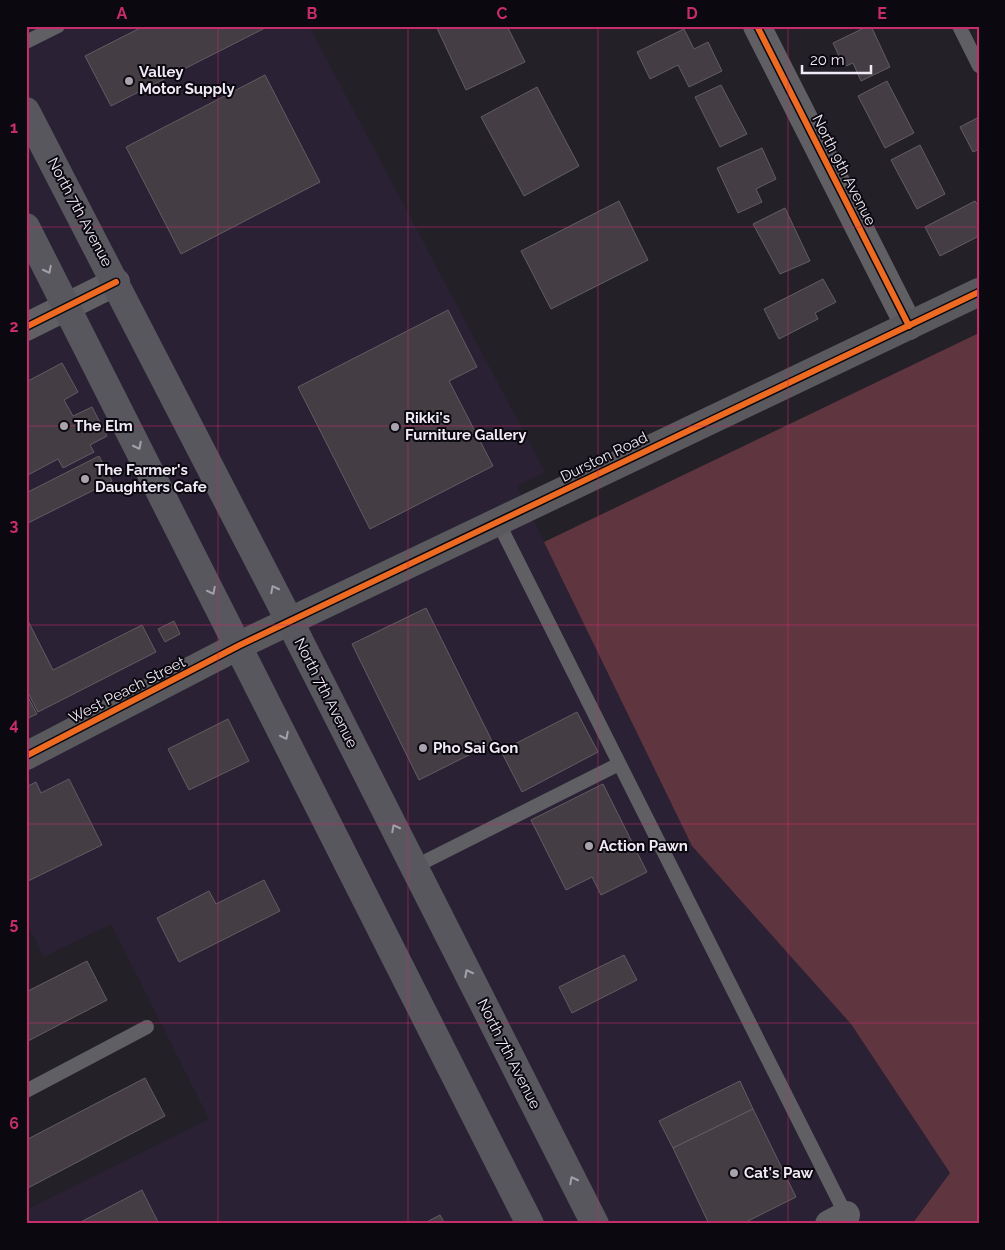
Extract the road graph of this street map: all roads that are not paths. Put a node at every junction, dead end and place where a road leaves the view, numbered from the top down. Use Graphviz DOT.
graph roads {
  1 [pos="58,26"];
  2 [pos="756,26"];
  3 [pos="959,26"];
  4 [pos="26,42"];
  5 [pos="979,66"];
  6 [pos="26,111"];
  7 [pos="26,227"];
  8 [pos="116,282"];
  9 [pos="979,292"];
  10 [pos="67,307"];
  11 [pos="909,326"];
  12 [pos="26,327"];
  13 [pos="498,522"];
  14 [pos="290,622"];
  15 [pos="240,646"];
  16 [pos="26,756"];
  17 [pos="619,764"];
  18 [pos="414,867"];
  19 [pos="147,1027"];
  20 [pos="26,1090"];
  21 [pos="837,1220"];
  22 [pos="530,1224"];
  23 [pos="595,1224"];
  1 -- 4 [label="lane"];
  2 -- 11 [label="street, North 9th Avenue"];
  3 -- 5 [label="lane"];
  6 -- 8 [label="main road, North 7th Avenue"];
  7 -- 10 [label="main road, one-way"];
  8 -- 10 [label="street"];
  14 -- 8 [label="main road, North 7th Avenue, one-way"];
  9 -- 11 [label="main road, Durston Road"];
  10 -- 12 [label="street"];
  10 -- 15 [label="main road, one-way"];
  11 -- 13 [label="main road, Durston Road"];
  13 -- 14 [label="main road, Durston Road"];
  13 -- 17 [label="lane"];
  14 -- 15 [label="main road, Durston Road"];
  18 -- 14 [label="main road, North 7th Avenue, one-way"];
  15 -- 16 [label="main road, West Peach Street"];
  15 -- 22 [label="main road, one-way"];
  17 -- 18 [label="lane"];
  17 -- 21 [label="lane"];
  23 -- 18 [label="main road, North 7th Avenue, one-way"];
  19 -- 20 [label="lane"];
}
